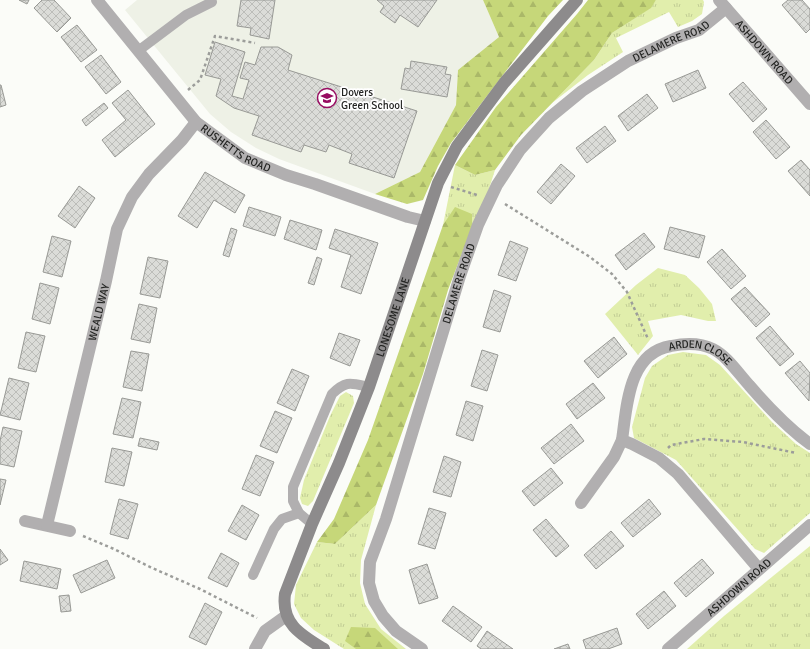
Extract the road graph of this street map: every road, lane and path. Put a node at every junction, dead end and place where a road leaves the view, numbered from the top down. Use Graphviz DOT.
graph roads {
  1 [pos="97,0"];
  2 [pos="577,0"];
  3 [pos="212,2"];
  4 [pos="723,4"];
  5 [pos="256,43"];
  6 [pos="138,51"];
  7 [pos="177,99"];
  8 [pos="810,104"];
  9 [pos="196,122"];
  10 [pos="438,183"];
  11 [pos="490,198"];
  12 [pos="425,221"];
  13 [pos="654,352"];
  14 [pos="369,387"];
  15 [pos="622,440"];
  16 [pos="810,444"];
  17 [pos="797,453"];
  18 [pos="659,458"];
  19 [pos="581,503"];
  20 [pos="300,513"];
  21 [pos="25,521"];
  22 [pos="312,524"];
  23 [pos="47,525"];
  24 [pos="810,525"];
  25 [pos="70,531"];
  26 [pos="759,569"];
  27 [pos="253,575"];
  28 [pos="286,616"];
  29 [pos="255,649"];
  30 [pos="324,649"];
  31 [pos="422,649"];
  32 [pos="668,649"];
  1 -- 6 [label="street, RUSHETTS ROAD"];
  2 -- 10 [label="street, LONESOME LANE"];
  3 -- 6 [label="lane"];
  4 -- 8 [label="street, ASHDOWN ROAD"];
  4 -- 11 [label="street, DELAMERE ROAD"];
  5 -- 7 [label="path"];
  6 -- 7 [label="street, RUSHETTS ROAD"];
  7 -- 9 [label="street, RUSHETTS ROAD"];
  9 -- 12 [label="street, RUSHETTS ROAD"];
  9 -- 23 [label="street, WEALD WAY"];
  10 -- 11 [label="path"];
  10 -- 12 [label="street, LONESOME LANE"];
  11 -- 13 [label="path"];
  11 -- 31 [label="street, DELAMERE ROAD"];
  12 -- 14 [label="street, LONESOME LANE"];
  13 -- 15 [label="street, ARDEN CLOSE"];
  13 -- 16 [label="street, ARDEN CLOSE"];
  14 -- 20 [label="lane"];
  14 -- 22 [label="street, LONESOME LANE"];
  15 -- 18 [label="street"];
  15 -- 19 [label="street, ARDEN CLOSE"];
  17 -- 18 [label="path"];
  18 -- 26 [label="street"];
  20 -- 22 [label="lane"];
  20 -- 27 [label="lane"];
  21 -- 23 [label="street"];
  22 -- 28 [label="street, LONESOME LANE"];
  23 -- 25 [label="street"];
  24 -- 26 [label="street, ASHDOWN ROAD"];
  25 -- 28 [label="path"];
  26 -- 32 [label="street, ASHDOWN ROAD"];
  28 -- 29 [label="street"];
  28 -- 30 [label="street"];
}
